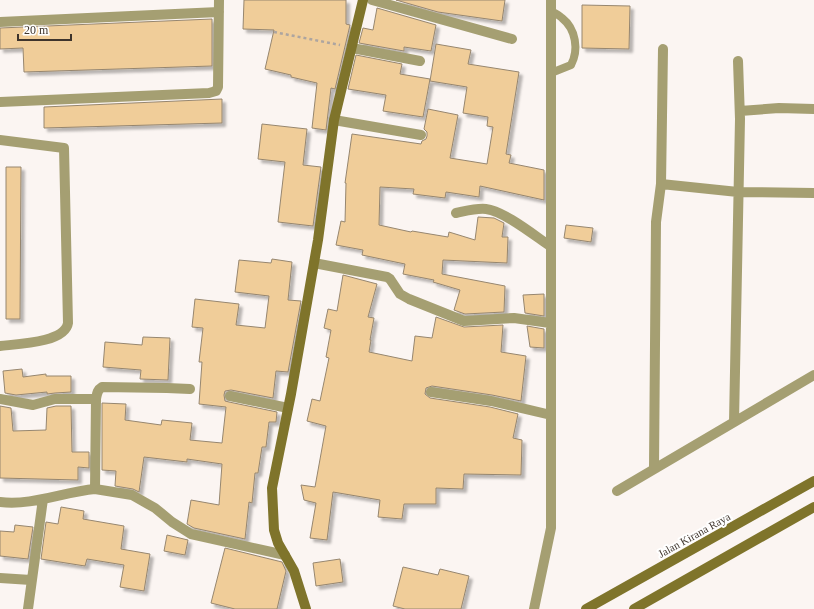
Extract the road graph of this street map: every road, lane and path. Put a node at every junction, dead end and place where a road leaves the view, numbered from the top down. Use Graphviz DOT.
graph roads {
  1 [pos="219,0"];
  2 [pos="363,0"];
  3 [pos="372,0"];
  4 [pos="551,0"];
  5 [pos="551,11"];
  6 [pos="219,12"];
  7 [pos="0,22"];
  8 [pos="274,32"];
  9 [pos="512,39"];
  10 [pos="352,48"];
  11 [pos="663,49"];
  12 [pos="420,61"];
  13 [pos="738,61"];
  14 [pos="551,73"];
  15 [pos="0,102"];
  16 [pos="814,109"];
  17 [pos="740,111"];
  18 [pos="334,120"];
  19 [pos="421,135"];
  20 [pos="0,140"];
  21 [pos="661,184"];
  22 [pos="738,192"];
  23 [pos="814,193"];
  24 [pos="456,213"];
  25 [pos="550,246"];
  26 [pos="314,263"];
  27 [pos="550,323"];
  28 [pos="0,346"];
  29 [pos="814,375"];
  30 [pos="190,389"];
  31 [pos="431,392"];
  32 [pos="230,396"];
  33 [pos="0,399"];
  34 [pos="96,399"];
  35 [pos="288,408"];
  36 [pos="551,415"];
  37 [pos="734,422"];
  38 [pos="654,468"];
  39 [pos="814,481"];
  40 [pos="94,489"];
  41 [pos="617,491"];
  42 [pos="43,499"];
  43 [pos="0,502"];
  44 [pos="814,507"];
  45 [pos="285,555"];
  46 [pos="0,578"];
  47 [pos="31,580"];
  48 [pos="28,609"];
  49 [pos="306,609"];
  50 [pos="534,609"];
  51 [pos="586,609"];
  52 [pos="634,609"];
  1 -- 6 [label="street"];
  2 -- 10 [label="street"];
  3 -- 9 [label="street"];
  4 -- 5 [label="street"];
  5 -- 14 [label="street"];
  5 -- 14 [label="lane"];
  6 -- 7 [label="street"];
  6 -- 15 [label="street"];
  8 -- 10 [label="path"];
  10 -- 12 [label="street"];
  10 -- 18 [label="street"];
  11 -- 21 [label="street"];
  13 -- 17 [label="street"];
  14 -- 25 [label="street"];
  16 -- 17 [label="street"];
  17 -- 22 [label="street"];
  18 -- 19 [label="street"];
  18 -- 26 [label="street"];
  20 -- 28 [label="street"];
  21 -- 22 [label="street"];
  21 -- 38 [label="street"];
  22 -- 23 [label="street"];
  22 -- 37 [label="street"];
  24 -- 25 [label="street"];
  25 -- 27 [label="street"];
  26 -- 27 [label="street"];
  26 -- 35 [label="street"];
  27 -- 36 [label="street"];
  29 -- 37 [label="street"];
  30 -- 34 [label="street"];
  31 -- 36 [label="street"];
  32 -- 35 [label="street"];
  33 -- 34 [label="street"];
  34 -- 40 [label="street"];
  35 -- 45 [label="street"];
  36 -- 50 [label="street"];
  37 -- 38 [label="street"];
  38 -- 41 [label="street"];
  39 -- 51 [label="street, Jalan Kirana Raya"];
  40 -- 42 [label="street"];
  40 -- 45 [label="street"];
  42 -- 43 [label="street"];
  42 -- 47 [label="street"];
  44 -- 52 [label="street"];
  45 -- 49 [label="street"];
  46 -- 47 [label="street"];
  47 -- 48 [label="street"];
}
